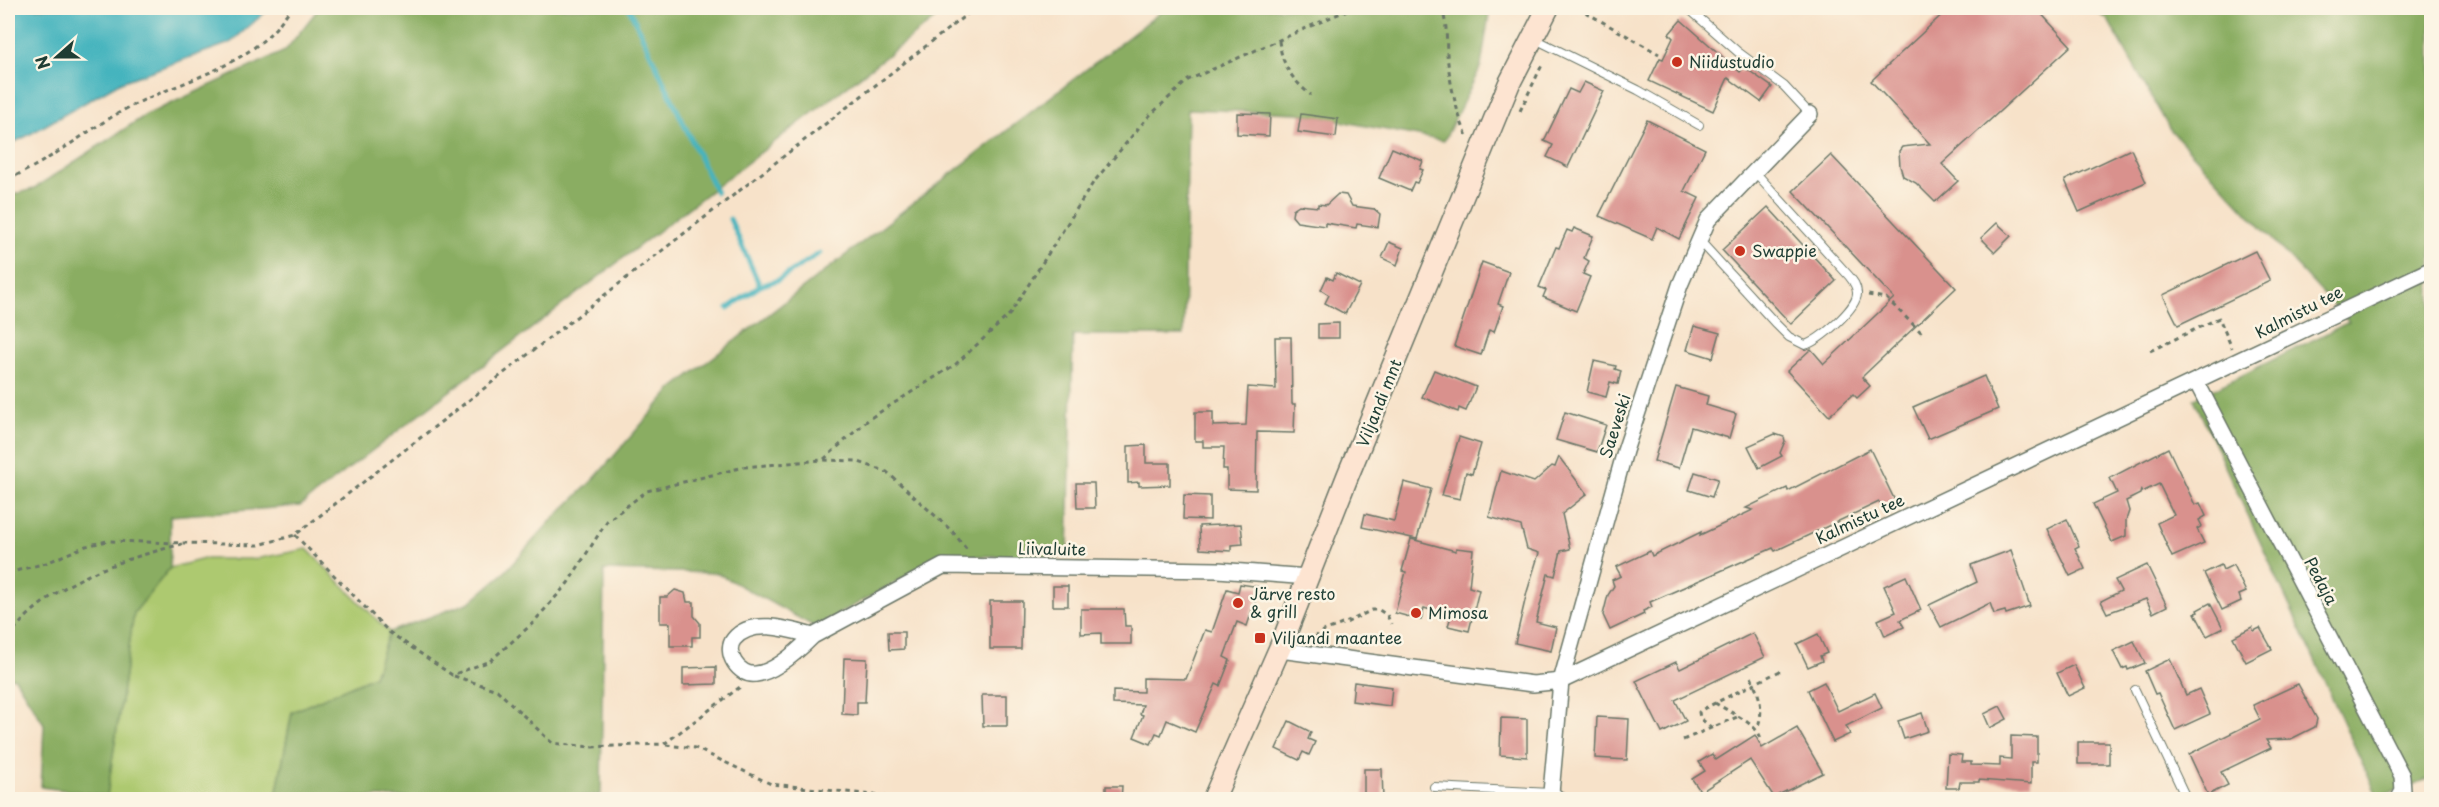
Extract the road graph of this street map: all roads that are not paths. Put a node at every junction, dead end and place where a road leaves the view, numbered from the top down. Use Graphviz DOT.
graph roads {
  1 [pos="1548,8"];
  2 [pos="1688,8"];
  3 [pos="1532,37"];
  4 [pos="1810,114"];
  5 [pos="1699,124"];
  6 [pos="1755,172"];
  7 [pos="1699,241"];
  8 [pos="2432,269"];
  9 [pos="2196,381"];
  10 [pos="1308,577"];
  11 [pos="813,636"];
  12 [pos="1280,650"];
  13 [pos="1561,681"];
  14 [pos="2134,690"];
  15 [pos="1434,787"];
  16 [pos="1555,796"];
  17 [pos="1213,800"];
  18 [pos="2187,800"];
  19 [pos="2398,800"];
  1 -- 3 [label="main road, Viljandi mnt"];
  2 -- 4 [label="lane"];
  3 -- 5 [label="lane"];
  3 -- 10 [label="main road, Viljandi mnt"];
  4 -- 6 [label="street, Saeveski"];
  6 -- 7 [label="street, Saeveski"];
  6 -- 7 [label="lane"];
  7 -- 13 [label="street, Saeveski"];
  8 -- 9 [label="street, Kalmistu tee"];
  9 -- 13 [label="street, Kalmistu tee"];
  9 -- 19 [label="street, Pedaja"];
  10 -- 11 [label="street, Liivaluite"];
  10 -- 12 [label="main road, Viljandi mnt"];
  11 -- 11 [label="street, Liivaluite"];
  12 -- 13 [label="street, Kalmistu tee"];
  12 -- 17 [label="main road, Viljandi mnt"];
  13 -- 16 [label="street, Saeveski"];
  14 -- 18 [label="lane"];
  15 -- 16 [label="lane"];
}
